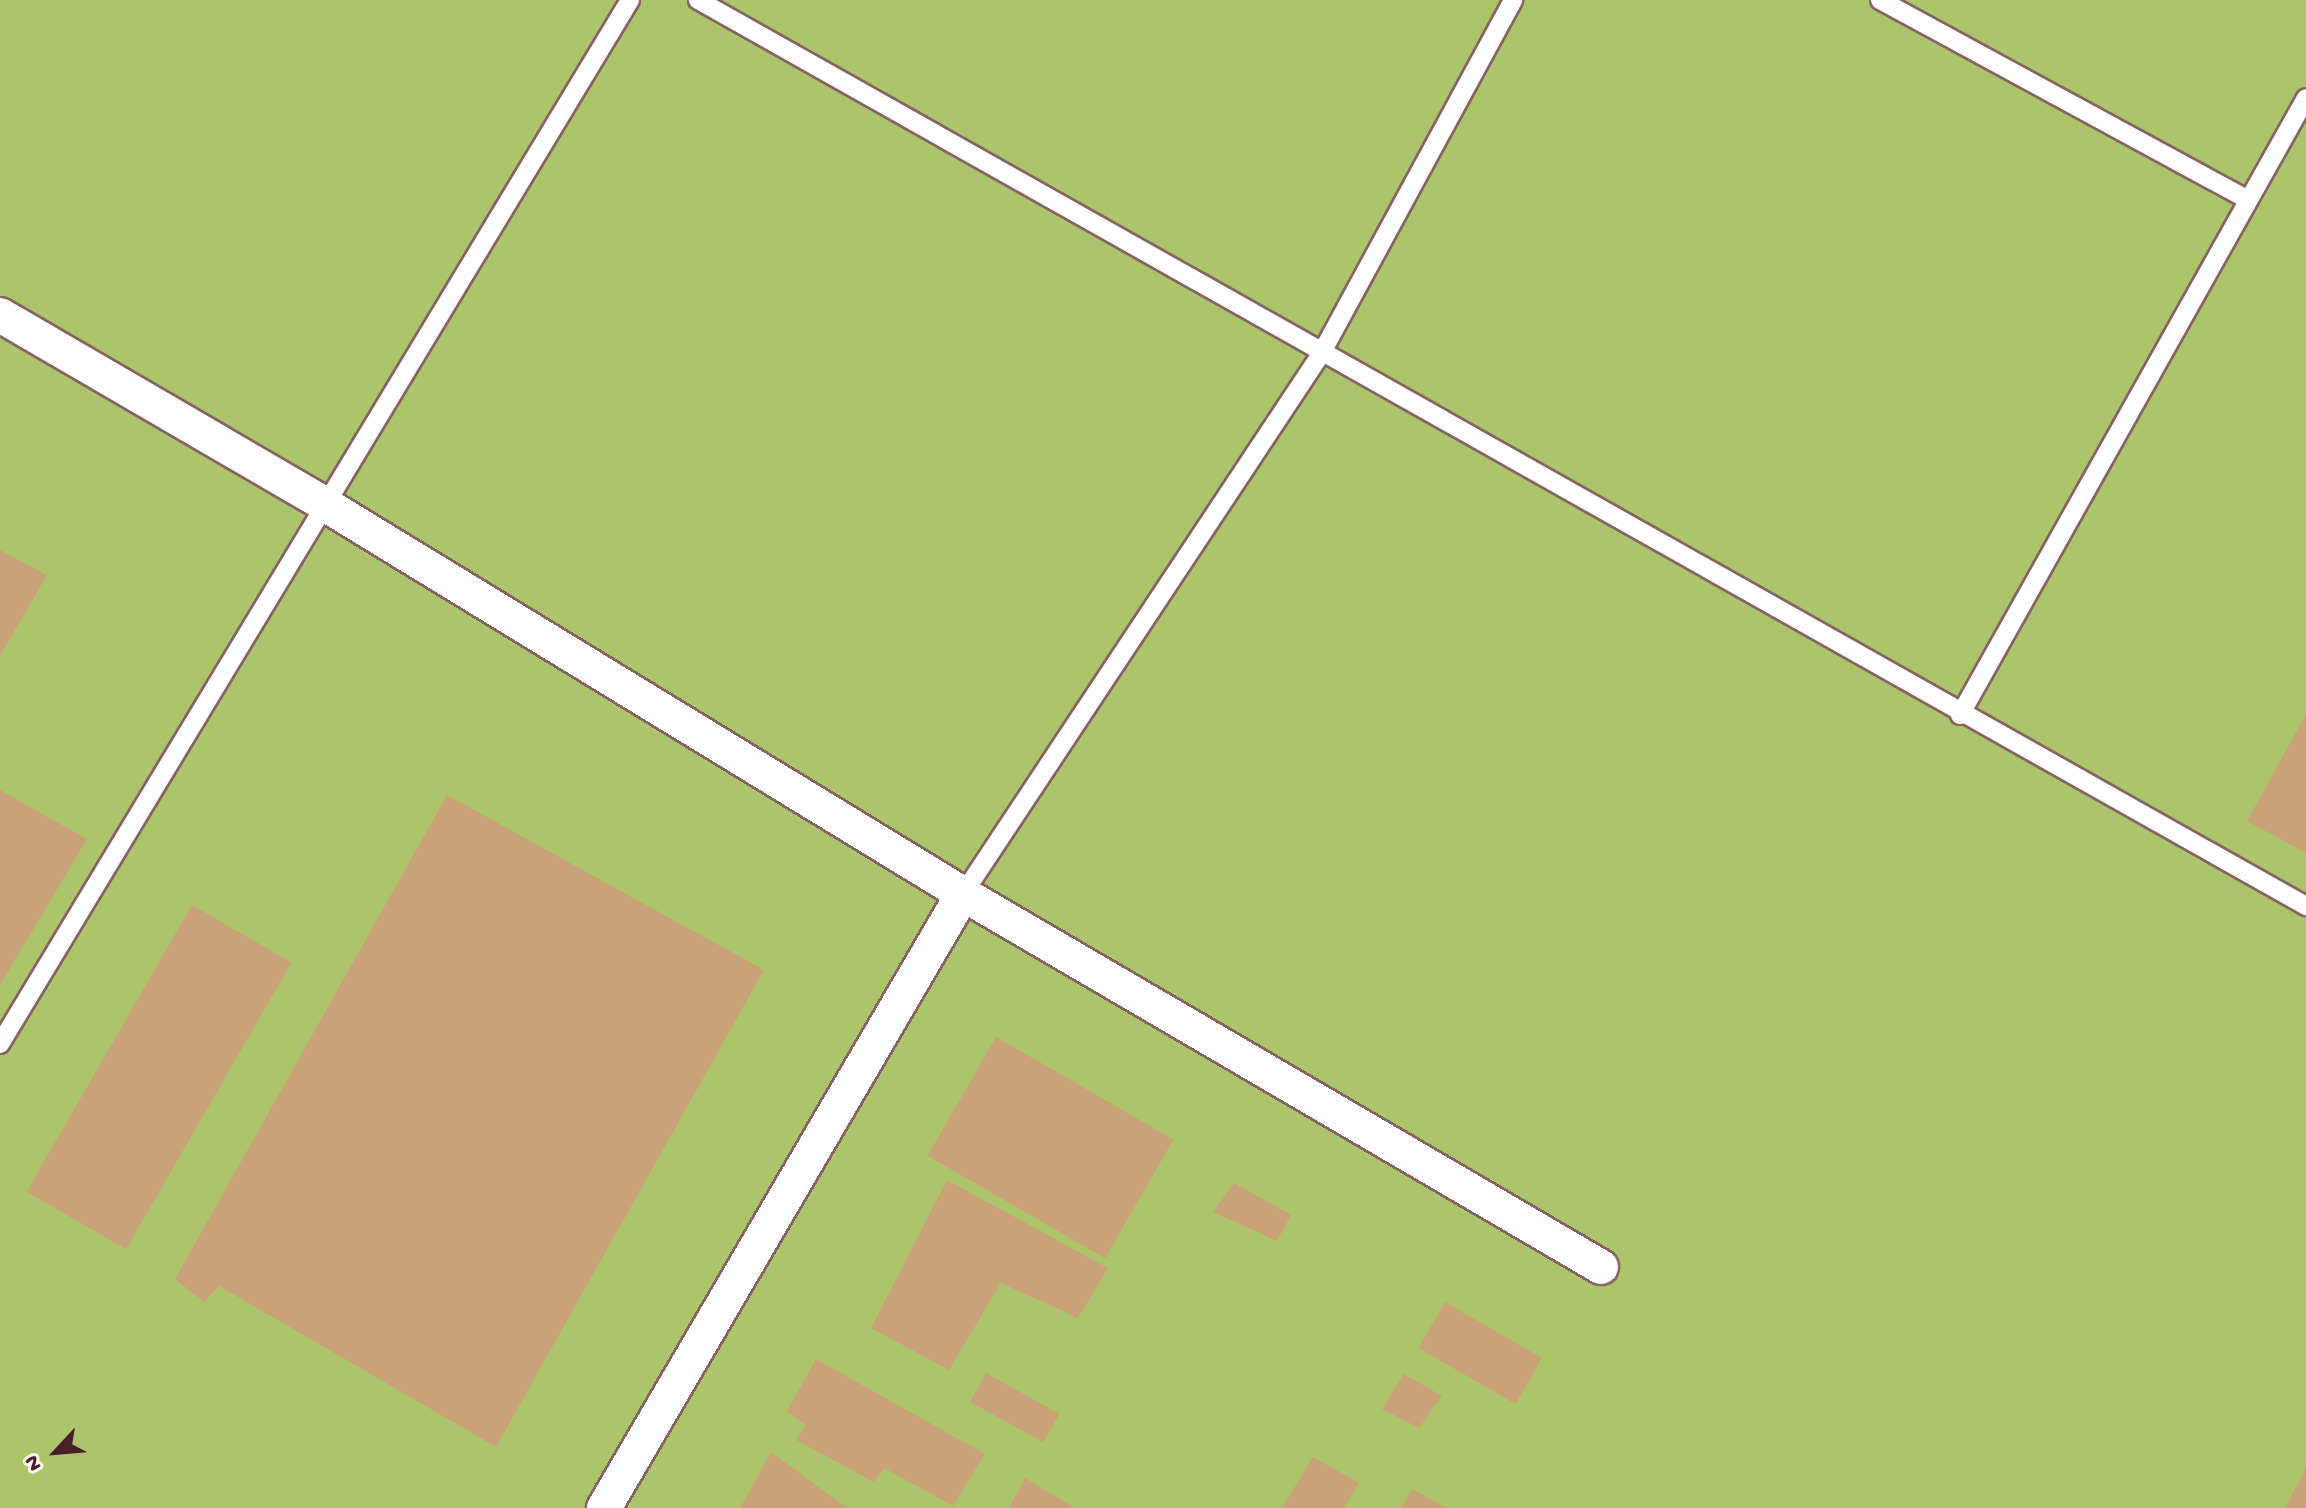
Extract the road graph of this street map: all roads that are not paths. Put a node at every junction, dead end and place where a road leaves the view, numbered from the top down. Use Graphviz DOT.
graph roads {
  1 [pos="630,0"];
  2 [pos="698,0"];
  3 [pos="1513,0"];
  4 [pos="1880,0"];
  5 [pos="2306,98"];
  6 [pos="2248,200"];
  7 [pos="0,315"];
  8 [pos="1321,354"];
  9 [pos="326,505"];
  10 [pos="1960,715"];
  11 [pos="963,894"];
  12 [pos="2306,906"];
  13 [pos="0,1044"];
  14 [pos="1601,1267"];
  15 [pos="604,1508"];
  1 -- 9 [label="lane"];
  2 -- 8 [label="lane"];
  3 -- 8 [label="lane"];
  4 -- 6 [label="lane"];
  5 -- 6 [label="lane"];
  6 -- 10 [label="lane"];
  7 -- 9 [label="street"];
  8 -- 10 [label="lane"];
  8 -- 11 [label="lane"];
  9 -- 11 [label="street"];
  9 -- 13 [label="lane"];
  10 -- 12 [label="lane"];
  11 -- 14 [label="street"];
  11 -- 15 [label="street"];
}
